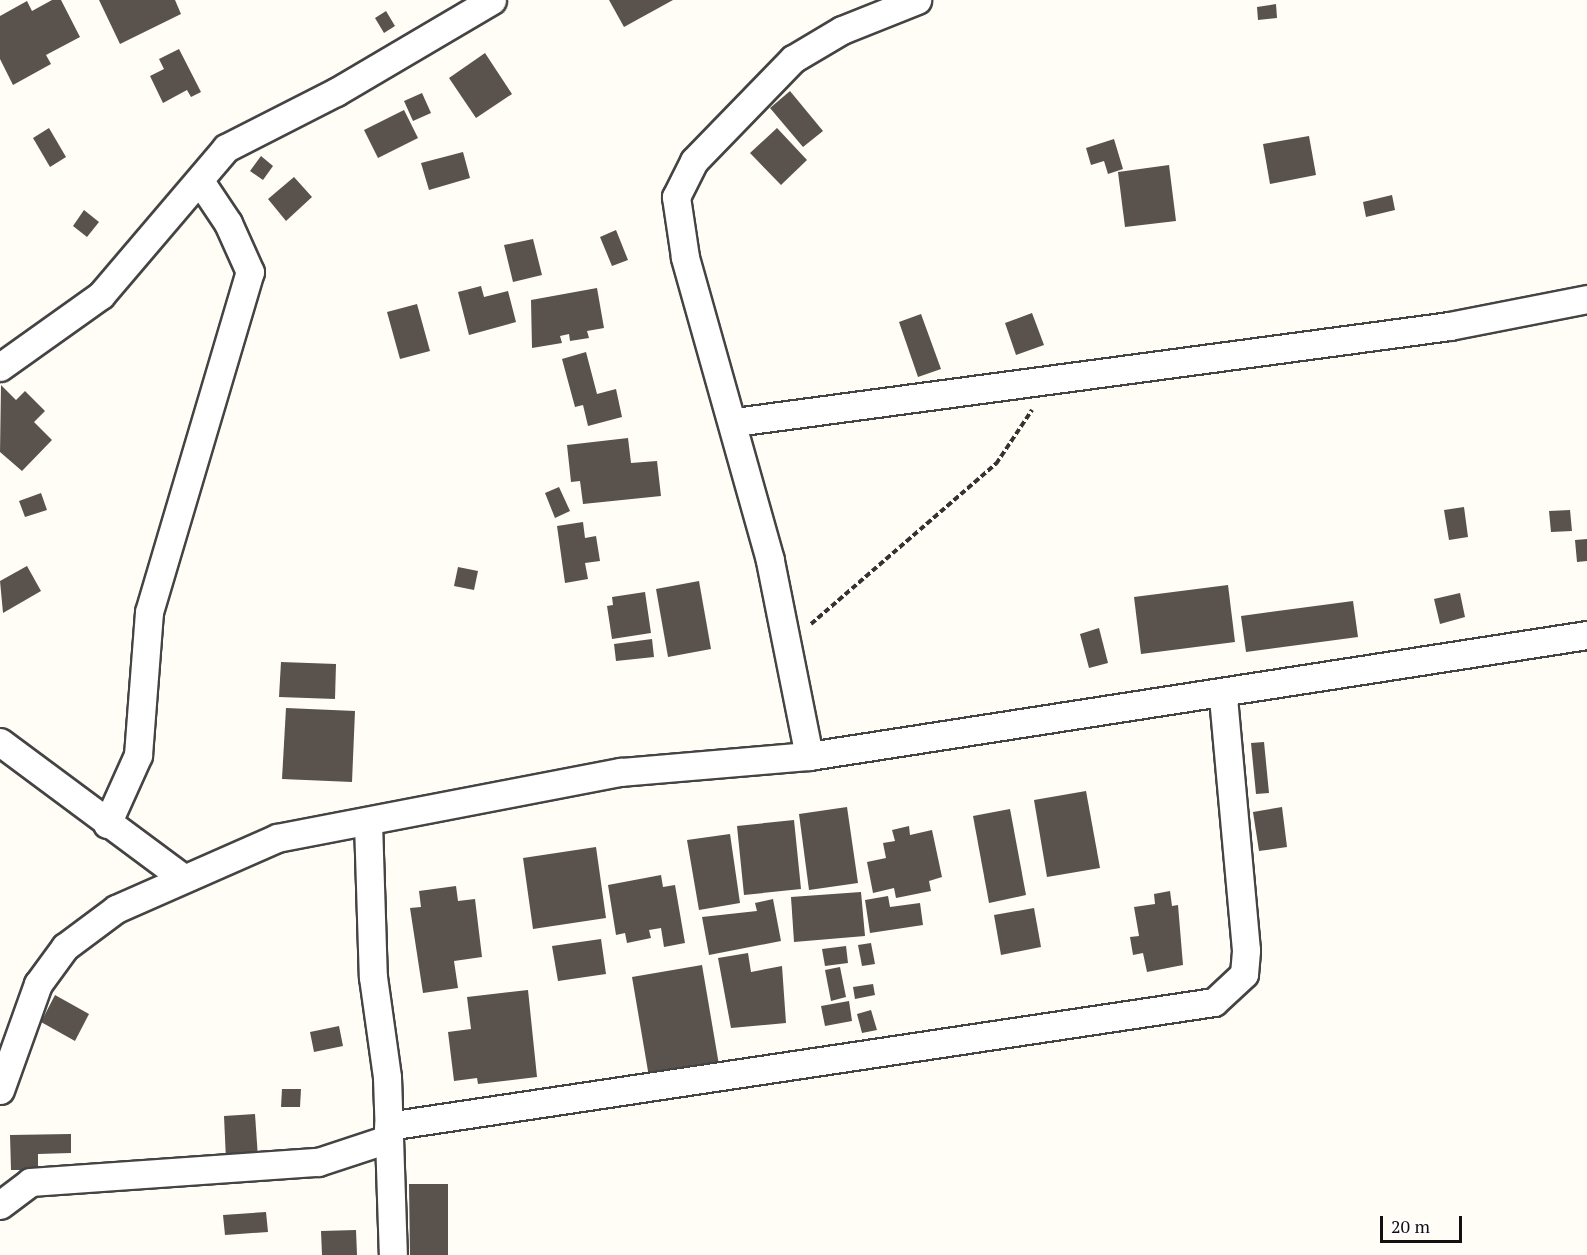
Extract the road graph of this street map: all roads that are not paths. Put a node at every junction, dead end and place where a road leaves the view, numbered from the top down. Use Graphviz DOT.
graph roads {
  1 [pos="492,0"];
  2 [pos="917,0"];
  3 [pos="200,181"];
  4 [pos="1587,298"];
  5 [pos="0,367"];
  6 [pos="735,422"];
  7 [pos="1587,635"];
  8 [pos="1223,695"];
  9 [pos="0,742"];
  10 [pos="809,756"];
  11 [pos="368,822"];
  12 [pos="107,824"];
  13 [pos="183,878"];
  14 [pos="0,1090"];
  15 [pos="388,1133"];
  16 [pos="0,1205"];
  17 [pos="393,1255"];
  1 -- 3 [label="street"];
  2 -- 6 [label="street"];
  3 -- 5 [label="street"];
  3 -- 12 [label="street"];
  4 -- 6 [label="street"];
  6 -- 10 [label="street"];
  7 -- 8 [label="street"];
  8 -- 10 [label="street"];
  8 -- 15 [label="street"];
  9 -- 12 [label="street"];
  10 -- 11 [label="street"];
  11 -- 13 [label="street"];
  11 -- 15 [label="street"];
  12 -- 13 [label="street"];
  13 -- 14 [label="street"];
  15 -- 16 [label="street"];
  15 -- 17 [label="street"];
}
